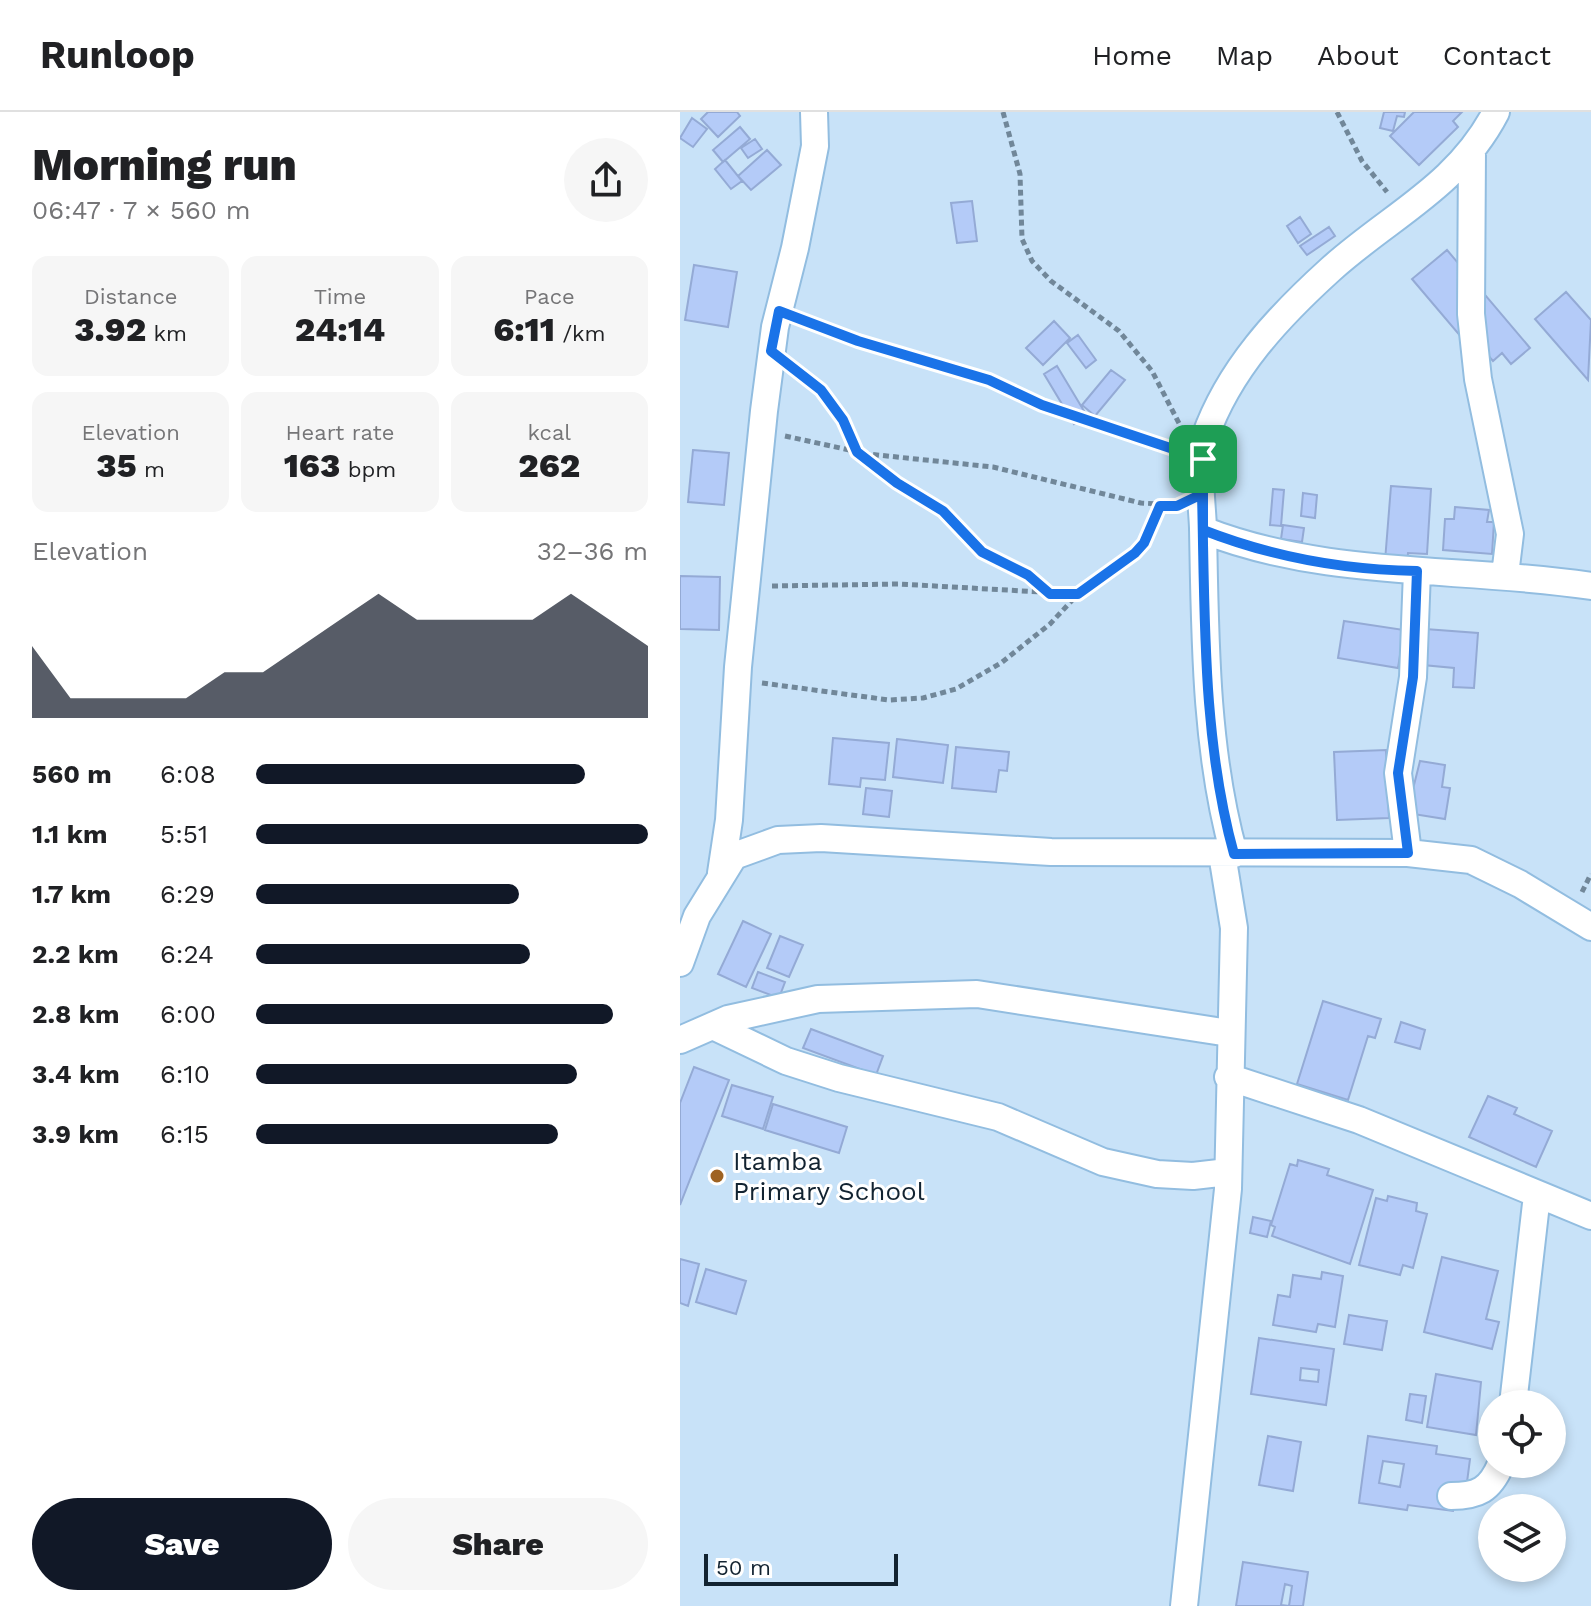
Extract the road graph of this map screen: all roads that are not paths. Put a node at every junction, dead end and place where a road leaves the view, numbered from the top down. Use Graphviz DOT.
graph roads {
  1 [pos="814,112"];
  2 [pos="1496,112"];
  3 [pos="1472,151"];
  4 [pos="1203,530"];
  5 [pos="1417,571"];
  6 [pos="1505,575"];
  7 [pos="1591,586"];
  8 [pos="1408,853"];
  9 [pos="1228,854"];
  10 [pos="721,873"];
  11 [pos="688,907"];
  12 [pos="1591,927"];
  13 [pos="680,963"];
  14 [pos="713,1026"];
  15 [pos="1229,1033"];
  16 [pos="680,1040"];
  17 [pos="1228,1077"];
  18 [pos="1228,1172"];
  19 [pos="1537,1195"];
  20 [pos="1591,1216"];
  21 [pos="1515,1390"];
  22 [pos="1493,1478"];
  23 [pos="1451,1496"];
  24 [pos="1184,1606"];
  1 -- 10 [label="street"];
  2 -- 3 [label="street"];
  3 -- 4 [label="street"];
  3 -- 6 [label="street"];
  4 -- 5 [label="street"];
  4 -- 9 [label="street"];
  5 -- 6 [label="street"];
  5 -- 8 [label="street"];
  6 -- 7 [label="street"];
  8 -- 9 [label="street"];
  8 -- 12 [label="street"];
  9 -- 10 [label="street"];
  9 -- 15 [label="street"];
  10 -- 11 [label="street"];
  11 -- 13 [label="street"];
  14 -- 15 [label="street"];
  14 -- 16 [label="street"];
  14 -- 18 [label="street"];
  15 -- 17 [label="street"];
  17 -- 18 [label="street"];
  17 -- 19 [label="street"];
  18 -- 24 [label="street"];
  19 -- 20 [label="street"];
  19 -- 21 [label="street"];
  22 -- 23 [label="street"];
}
